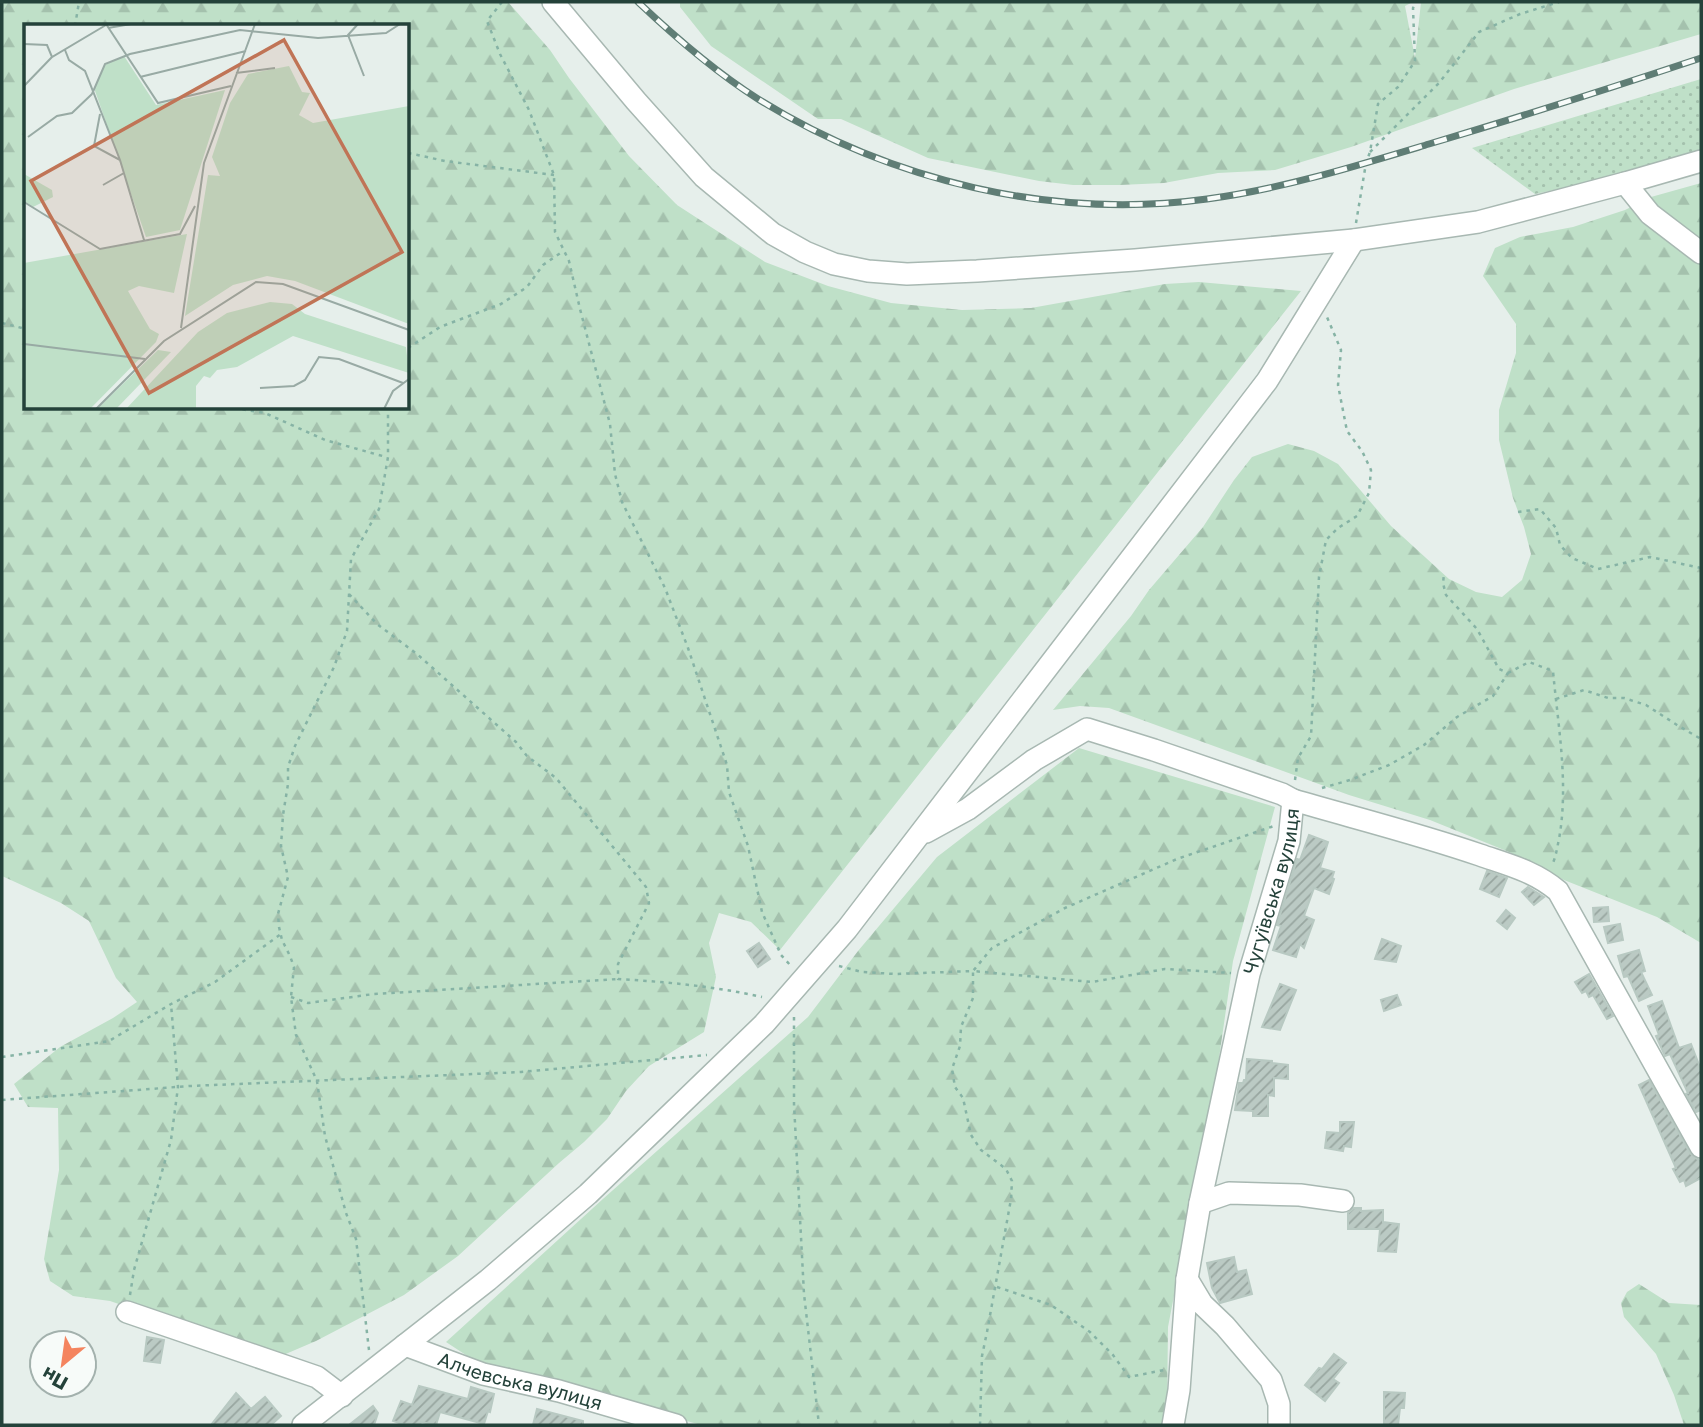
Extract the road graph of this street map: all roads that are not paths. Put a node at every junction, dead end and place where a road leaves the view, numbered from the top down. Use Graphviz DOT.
graph roads {
  1 [pos="553,2"];
  2 [pos="1701,161"];
  3 [pos="1625,183"];
  4 [pos="1354,240"];
  5 [pos="1701,253"];
  6 [pos="1287,797"];
  7 [pos="919,837"];
  8 [pos="1701,1147"];
  9 [pos="1343,1201"];
  10 [pos="1200,1203"];
  11 [pos="1187,1279"];
  12 [pos="127,1312"];
  13 [pos="405,1345"];
  14 [pos="342,1396"];
  15 [pos="303,1425"];
  16 [pos="676,1425"];
  17 [pos="1172,1425"];
  18 [pos="1279,1425"];
  1 -- 4 [label="street"];
  2 -- 3 [label="street"];
  3 -- 4 [label="street"];
  3 -- 5 [label="street"];
  4 -- 7 [label="street"];
  6 -- 7 [label="street"];
  6 -- 8 [label="street, Чугуївська вулиця"];
  6 -- 10 [label="street, Чугуївська вулиця"];
  7 -- 13 [label="street"];
  9 -- 10 [label="street"];
  10 -- 11 [label="street, Чугуївська вулиця"];
  11 -- 17 [label="street, Чугуївська вулиця"];
  11 -- 18 [label="street"];
  12 -- 14 [label="street"];
  13 -- 14 [label="street"];
  13 -- 16 [label="street, Алчевська вулиця"];
  14 -- 15 [label="street"];
}
